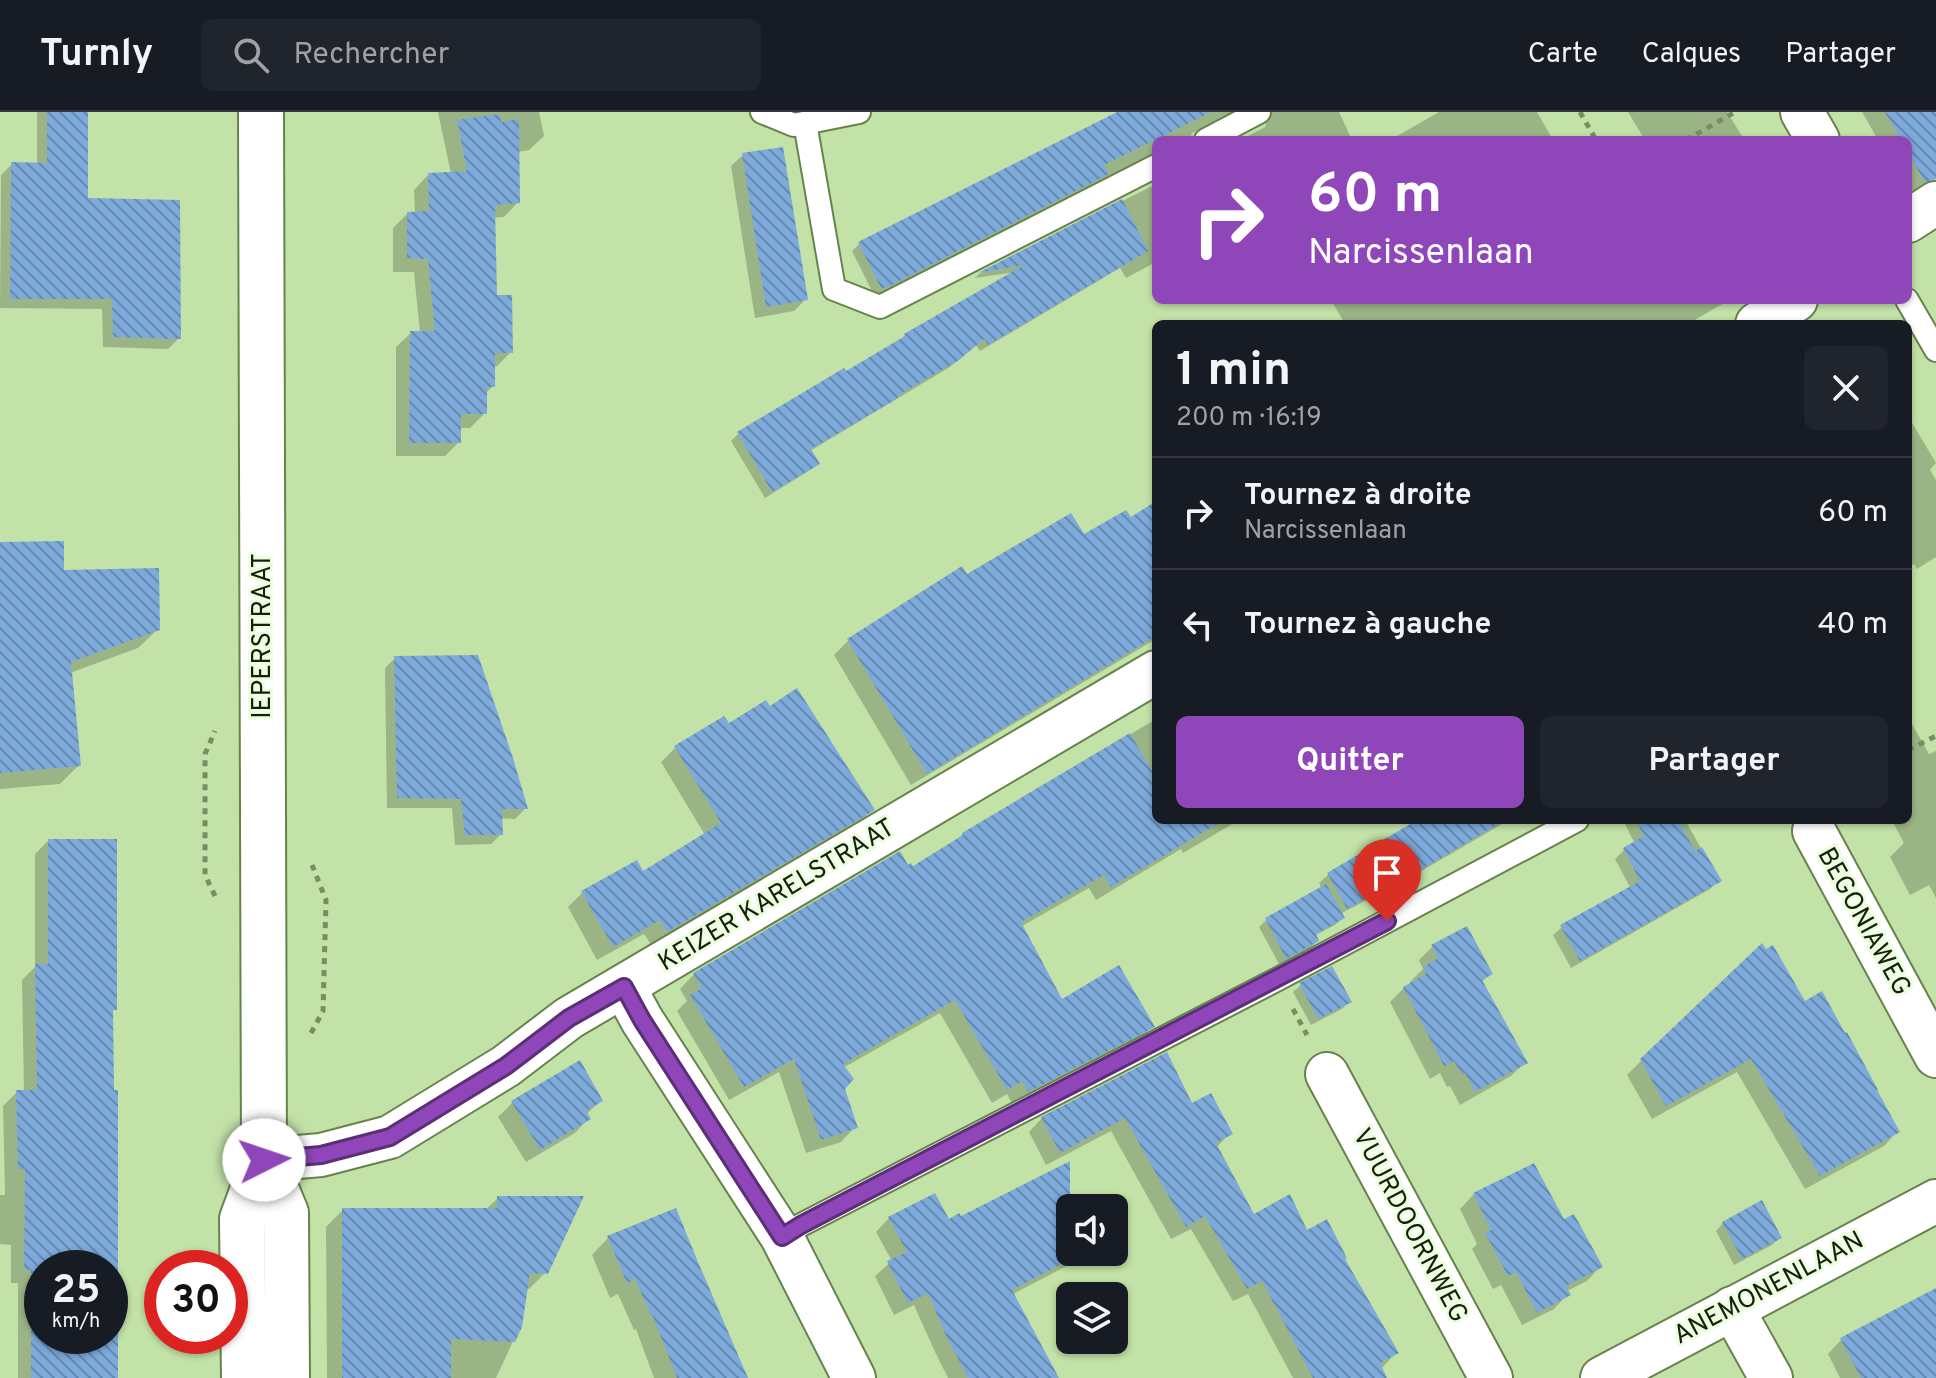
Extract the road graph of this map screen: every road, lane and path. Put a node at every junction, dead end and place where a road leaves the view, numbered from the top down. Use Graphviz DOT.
graph roads {
  1 [pos="261,112"];
  2 [pos="762,112"];
  3 [pos="859,112"];
  4 [pos="1259,112"];
  5 [pos="1580,112"];
  6 [pos="1735,112"];
  7 [pos="1802,112"];
  8 [pos="805,123"];
  9 [pos="1214,136"];
  10 [pos="1594,136"];
  11 [pos="1693,136"];
  12 [pos="1816,136"];
  13 [pos="1152,168"];
  14 [pos="1936,203"];
  15 [pos="1912,218"];
  16 [pos="1790,304"];
  17 [pos="1909,304"];
  18 [pos="1764,320"];
  19 [pos="1936,350"];
  20 [pos="1152,674"];
  21 [pos="1936,736"];
  22 [pos="1912,748"];
  23 [pos="1569,824"];
  24 [pos="1814,831"];
  25 [pos="1278,979"];
  26 [pos="624,987"];
  27 [pos="1936,1056"];
  28 [pos="1327,1074"];
  29 [pos="264,1160"];
  30 [pos="1936,1201"];
  31 [pos="782,1237"];
  32 [pos="1732,1308"];
  33 [pos="244,1378"];
  34 [pos="287,1378"];
  35 [pos="854,1378"];
  36 [pos="1491,1378"];
  37 [pos="1602,1378"];
  38 [pos="1771,1378"];
  1 -- 29 [label="street, IEPERSTRAAT"];
  2 -- 8 [label="lane"];
  3 -- 8 [label="lane"];
  4 -- 9 [label="lane"];
  5 -- 10 [label="path"];
  6 -- 11 [label="path"];
  7 -- 12 [label="street"];
  8 -- 13 [label="lane"];
  14 -- 15 [label="street"];
  16 -- 18 [label="street"];
  17 -- 19 [label="lane"];
  20 -- 26 [label="street, KEIZER KARELSTRAAT"];
  21 -- 22 [label="path"];
  23 -- 25 [label="lane"];
  24 -- 27 [label="street, BEGONIAWEG"];
  25 -- 28 [label="path"];
  25 -- 31 [label="lane"];
  26 -- 29 [label="street, KEIZER KARELSTRAAT"];
  26 -- 31 [label="street"];
  28 -- 36 [label="street, VUURDOORNWEG"];
  29 -- 33 [label="street, IEPERSTRAAT"];
  29 -- 34 [label="street, IEPERSTRAAT"];
  30 -- 32 [label="street, ANEMONENLAAN"];
  31 -- 35 [label="street"];
  32 -- 37 [label="street, ANEMONENLAAN"];
  32 -- 38 [label="street"];
}
